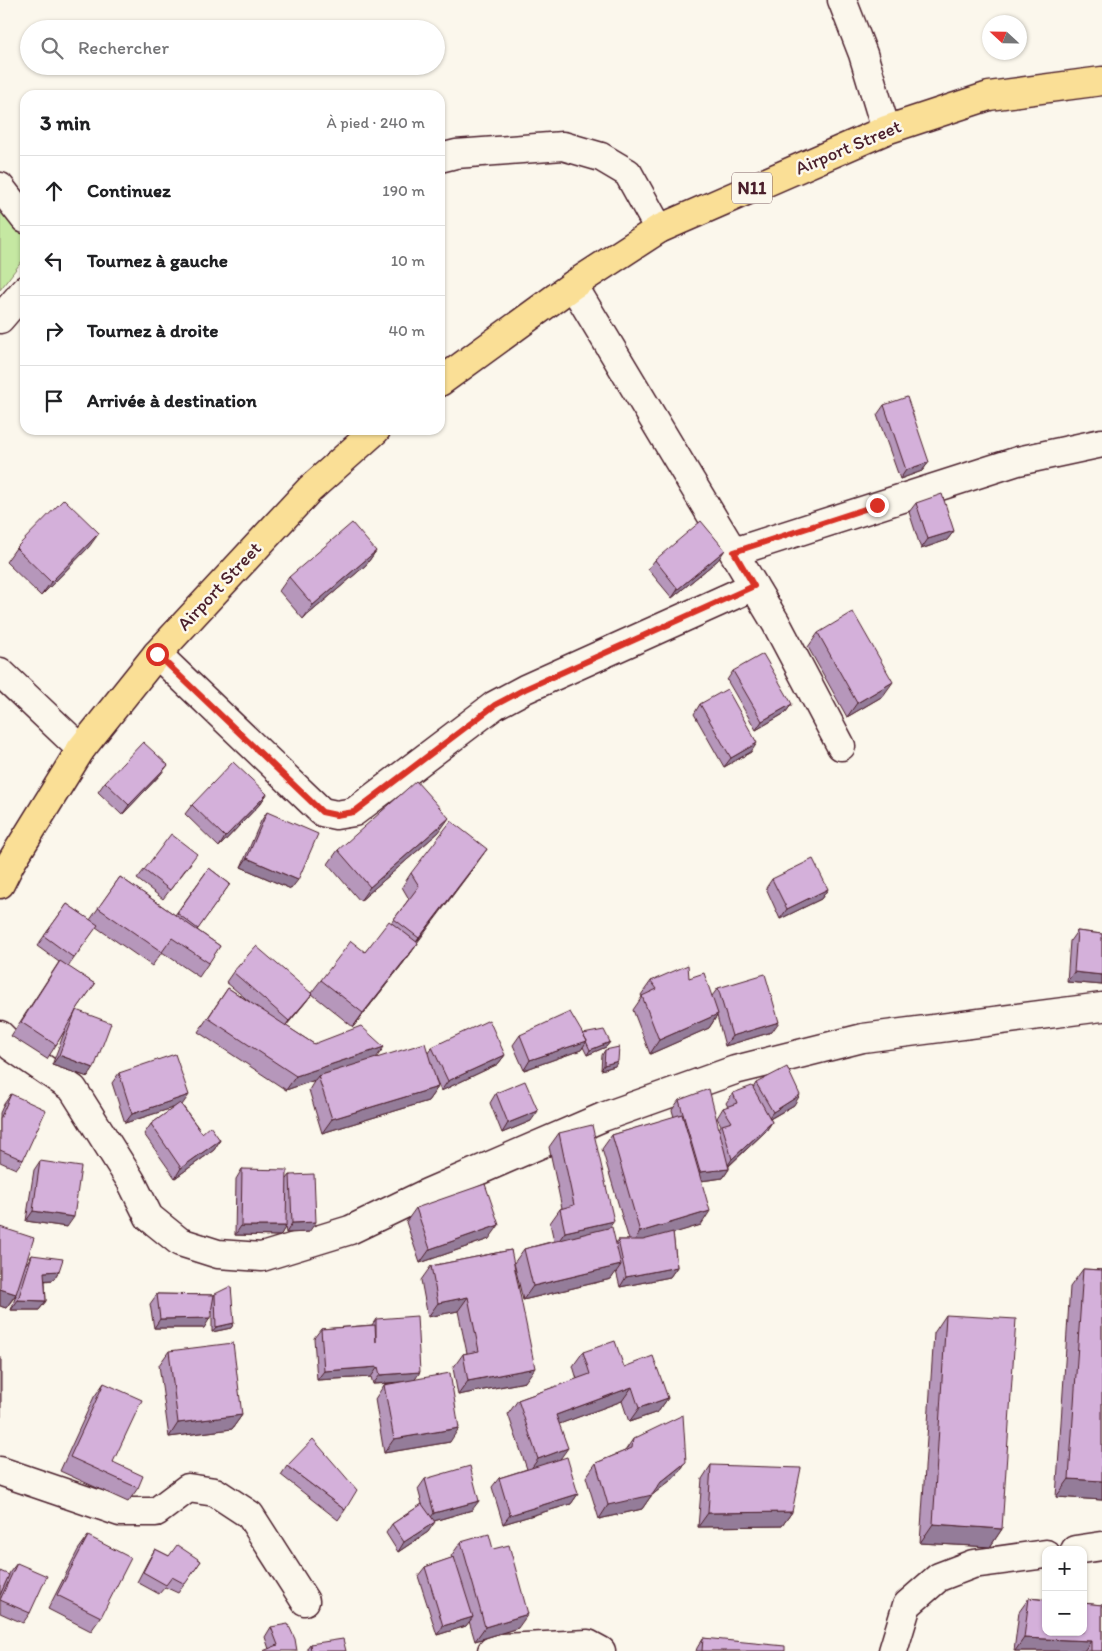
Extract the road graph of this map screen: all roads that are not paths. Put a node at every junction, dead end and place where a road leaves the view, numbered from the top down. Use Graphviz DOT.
graph roads {
  1 [pos="842,0"];
  2 [pos="1102,81"];
  3 [pos="886,130"];
  4 [pos="445,157"];
  5 [pos="0,187"];
  6 [pos="20,212"];
  7 [pos="659,228"];
  8 [pos="573,285"];
  9 [pos="20,296"];
  10 [pos="0,319"];
  11 [pos="445,378"];
  12 [pos="370,435"];
  13 [pos="1102,443"];
  14 [pos="734,552"];
  15 [pos="754,586"];
  16 [pos="157,654"];
  17 [pos="0,672"];
  18 [pos="841,746"];
  19 [pos="81,750"];
  20 [pos="0,884"];
  21 [pos="1102,1007"];
  22 [pos="0,1035"];
  23 [pos="0,1472"];
  24 [pos="1102,1546"];
  25 [pos="1087,1548"];
  26 [pos="1042,1555"];
  27 [pos="305,1601"];
  28 [pos="492,1651"];
  29 [pos="601,1651"];
  30 [pos="893,1651"];
  1 -- 3 [label="street"];
  2 -- 3 [label="highway, Airport Street / N11"];
  3 -- 7 [label="highway, Airport Street / N11"];
  4 -- 7 [label="street"];
  5 -- 6 [label="street"];
  7 -- 8 [label="highway, Airport Street / N11"];
  8 -- 11 [label="highway, Airport Street / N11"];
  8 -- 14 [label="street"];
  9 -- 10 [label="street"];
  12 -- 16 [label="highway, Airport Street"];
  13 -- 14 [label="street"];
  14 -- 15 [label="street"];
  15 -- 16 [label="street"];
  15 -- 18 [label="street"];
  16 -- 19 [label="highway, Airport Street"];
  17 -- 19 [label="street"];
  19 -- 20 [label="highway, Airport Street"];
  21 -- 22 [label="street"];
  23 -- 27 [label="street"];
  24 -- 25 [label="street"];
  26 -- 30 [label="street"];
  28 -- 29 [label="street"];
}
